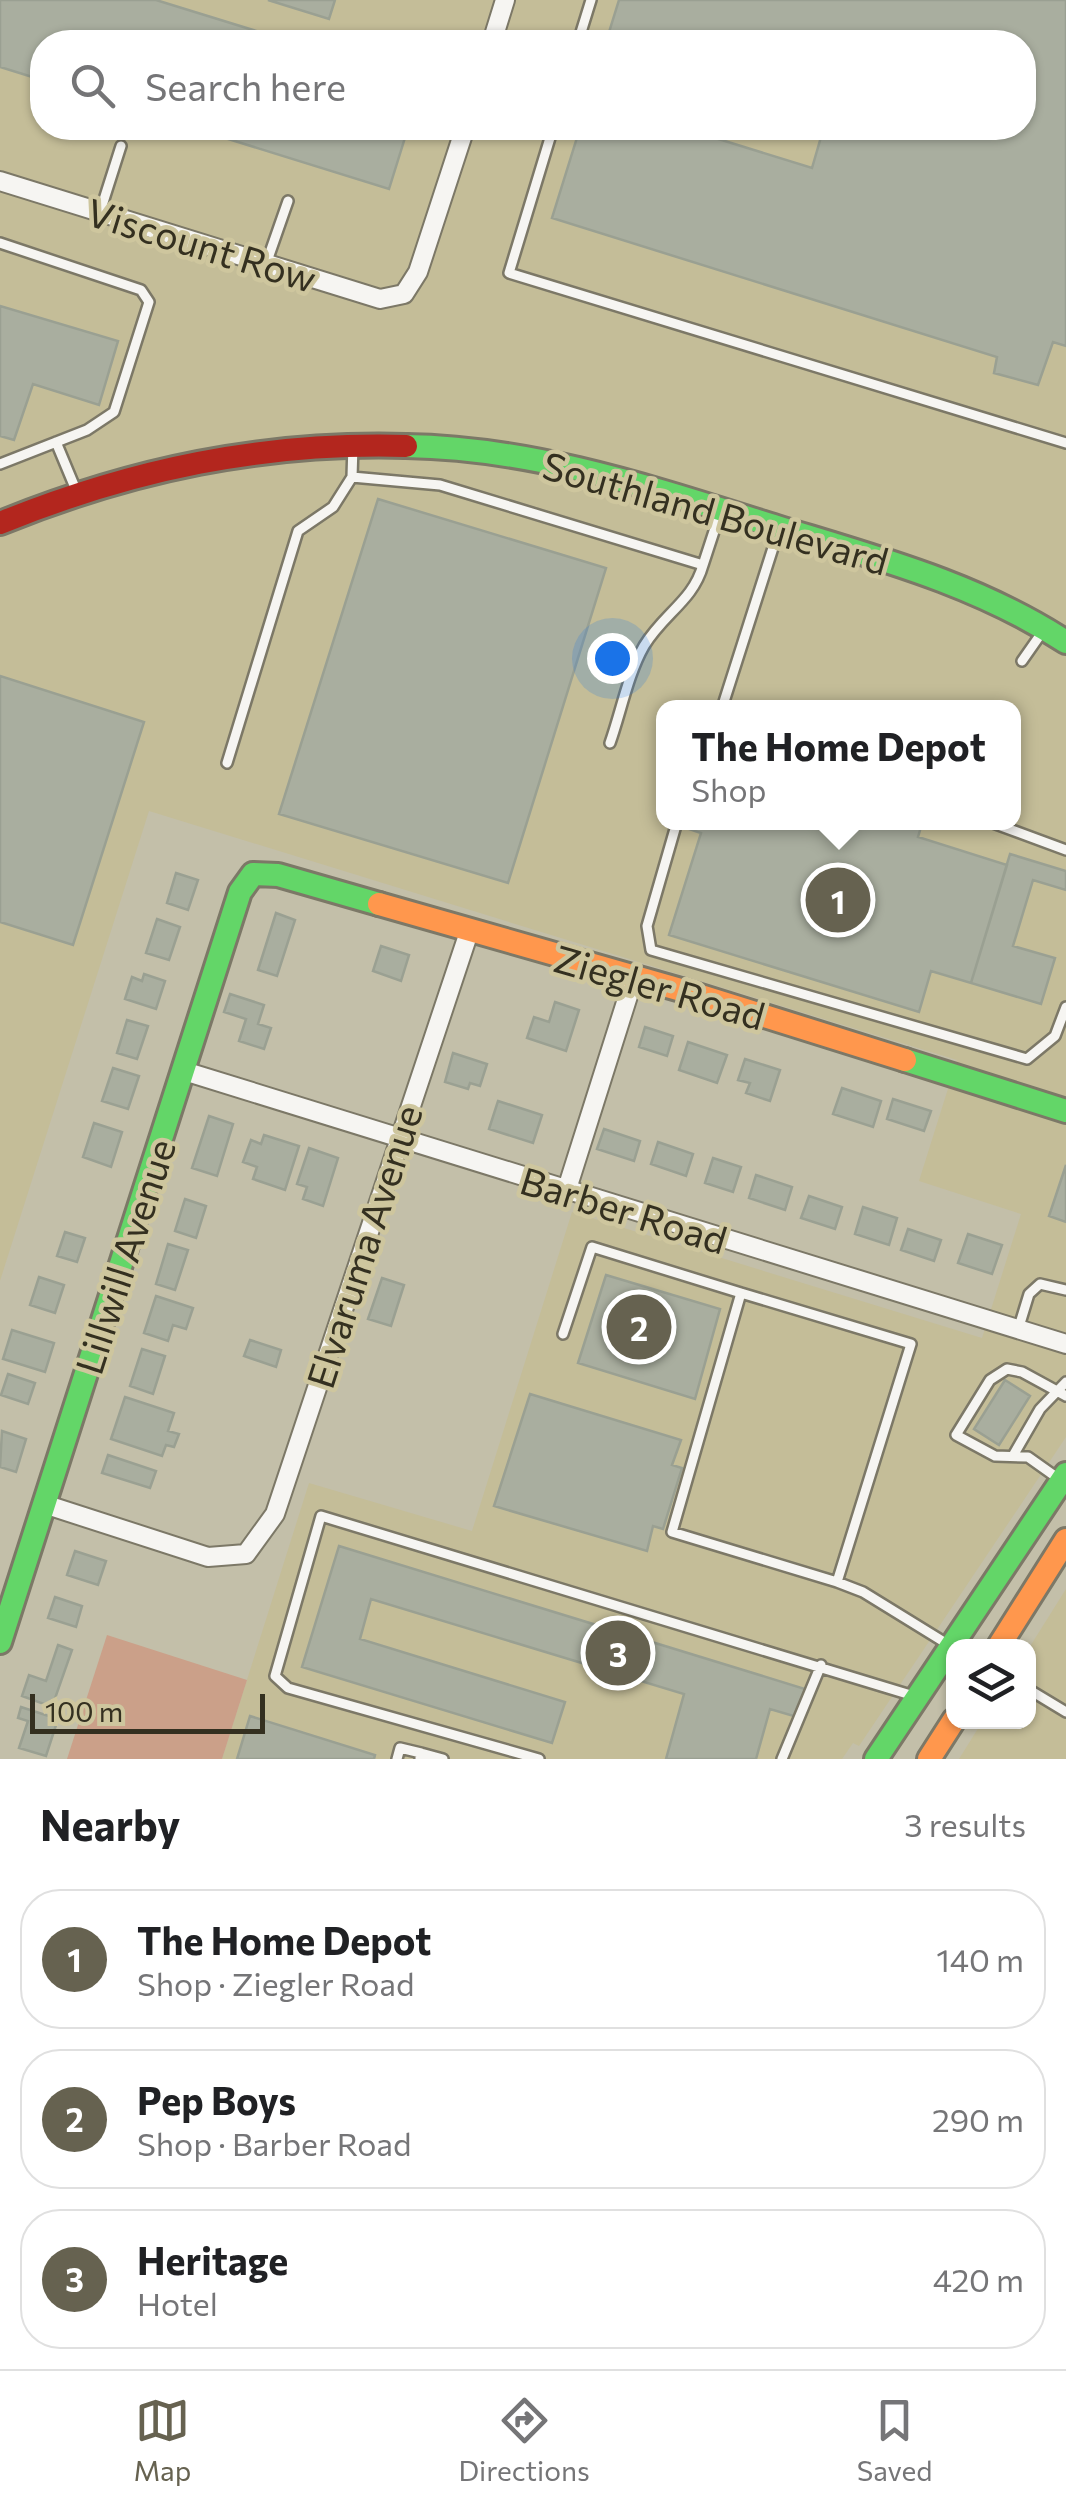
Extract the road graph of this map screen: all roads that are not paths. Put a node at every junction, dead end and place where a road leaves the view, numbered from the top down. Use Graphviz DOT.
graph roads {
  1 [pos="506,0"];
  2 [pos="591,0"];
  3 [pos="496,30"];
  4 [pos="582,30"];
  5 [pos="461,140"];
  6 [pos="548,140"];
  7 [pos="121,146"];
  8 [pos="0,181"];
  9 [pos="288,201"];
  10 [pos="100,212"];
  11 [pos="0,243"];
  12 [pos="266,264"];
  13 [pos="56,442"];
  14 [pos="353,442"];
  15 [pos="1066,442"];
  16 [pos="0,464"];
  17 [pos="352,477"];
  18 [pos="77,493"];
  19 [pos="721,510"];
  20 [pos="0,523"];
  21 [pos="780,528"];
  22 [pos="704,566"];
  23 [pos="1045,628"];
  24 [pos="1066,642"];
  25 [pos="1022,661"];
  26 [pos="725,700"];
  27 [pos="610,743"];
  28 [pos="227,763"];
  29 [pos="675,830"];
  30 [pos="1012,830"];
  31 [pos="1066,850"];
  32 [pos="253,874"];
  33 [pos="468,932"];
  34 [pos="634,977"];
  35 [pos="1066,1007"];
  36 [pos="184,1071"];
  37 [pos="1066,1111"];
  38 [pos="398,1140"];
  39 [pos="566,1192"];
  40 [pos="1066,1290"];
  41 [pos="741,1293"];
  42 [pos="1018,1330"];
  43 [pos="563,1334"];
  44 [pos="1066,1344"];
  45 [pos="1066,1382"];
  46 [pos="1062,1393"];
  47 [pos="1014,1454"];
  48 [pos="1064,1478"];
  49 [pos="44,1504"];
  50 [pos="1066,1540"];
  51 [pos="837,1582"];
  52 [pos="957,1639"];
  53 [pos="1003,1639"];
  54 [pos="0,1642"];
  55 [pos="946,1642"];
  56 [pos="946,1655"];
  57 [pos="821,1664"];
  58 [pos="1036,1693"];
  59 [pos="917,1697"];
  60 [pos="1066,1712"];
  61 [pos="948,1729"];
  62 [pos="421,1756"];
  63 [pos="396,1759"];
  64 [pos="443,1759"];
  65 [pos="538,1759"];
  66 [pos="782,1759"];
  67 [pos="876,1759"];
  68 [pos="929,1759"];
  1 -- 3 [label="street"];
  2 -- 4 [label="lane"];
  5 -- 12 [label="street, Viscount Row"];
  6 -- 15 [label="lane"];
  7 -- 10 [label="lane"];
  8 -- 10 [label="street, Viscount Row"];
  9 -- 12 [label="lane"];
  10 -- 12 [label="street, Viscount Row"];
  11 -- 13 [label="lane"];
  13 -- 16 [label="lane"];
  13 -- 18 [label="lane"];
  14 -- 17 [label="lane"];
  14 -- 18 [label="street, Southland Boulevard"];
  14 -- 19 [label="street, Southland Boulevard"];
  17 -- 22 [label="lane"];
  17 -- 28 [label="lane"];
  18 -- 20 [label="street, Southland Boulevard"];
  19 -- 21 [label="street, Southland Boulevard"];
  19 -- 22 [label="lane"];
  21 -- 23 [label="street, Southland Boulevard"];
  21 -- 26 [label="lane"];
  22 -- 27 [label="lane"];
  23 -- 24 [label="street, Southland Boulevard"];
  23 -- 25 [label="lane"];
  29 -- 35 [label="lane"];
  30 -- 31 [label="lane"];
  32 -- 33 [label="street, Ziegler Road"];
  32 -- 36 [label="street, Lillwill Avenue"];
  33 -- 34 [label="street, Ziegler Road"];
  33 -- 38 [label="street, Elvaruma Avenue"];
  34 -- 37 [label="street, Ziegler Road"];
  34 -- 39 [label="street"];
  36 -- 38 [label="street, Barber Road"];
  36 -- 49 [label="street, Lillwill Avenue"];
  38 -- 39 [label="street, Barber Road"];
  38 -- 49 [label="street, Elvaruma Avenue"];
  39 -- 42 [label="street, Barber Road"];
  40 -- 42 [label="lane"];
  41 -- 43 [label="lane"];
  41 -- 51 [label="lane"];
  41 -- 51 [label="lane"];
  42 -- 44 [label="street, Barber Road"];
  45 -- 46 [label="lane"];
  46 -- 47 [label="lane"];
  46 -- 47 [label="lane"];
  47 -- 48 [label="lane"];
  48 -- 52 [label="street"];
  49 -- 54 [label="street, Lillwill Avenue"];
  50 -- 53 [label="street"];
  51 -- 55 [label="lane"];
  56 -- 59 [label="street"];
  57 -- 59 [label="lane"];
  57 -- 65 [label="lane"];
  57 -- 66 [label="lane"];
  58 -- 60 [label="lane"];
  59 -- 67 [label="street"];
  61 -- 68 [label="street"];
  62 -- 63 [label="lane"];
  62 -- 64 [label="lane"];
}
